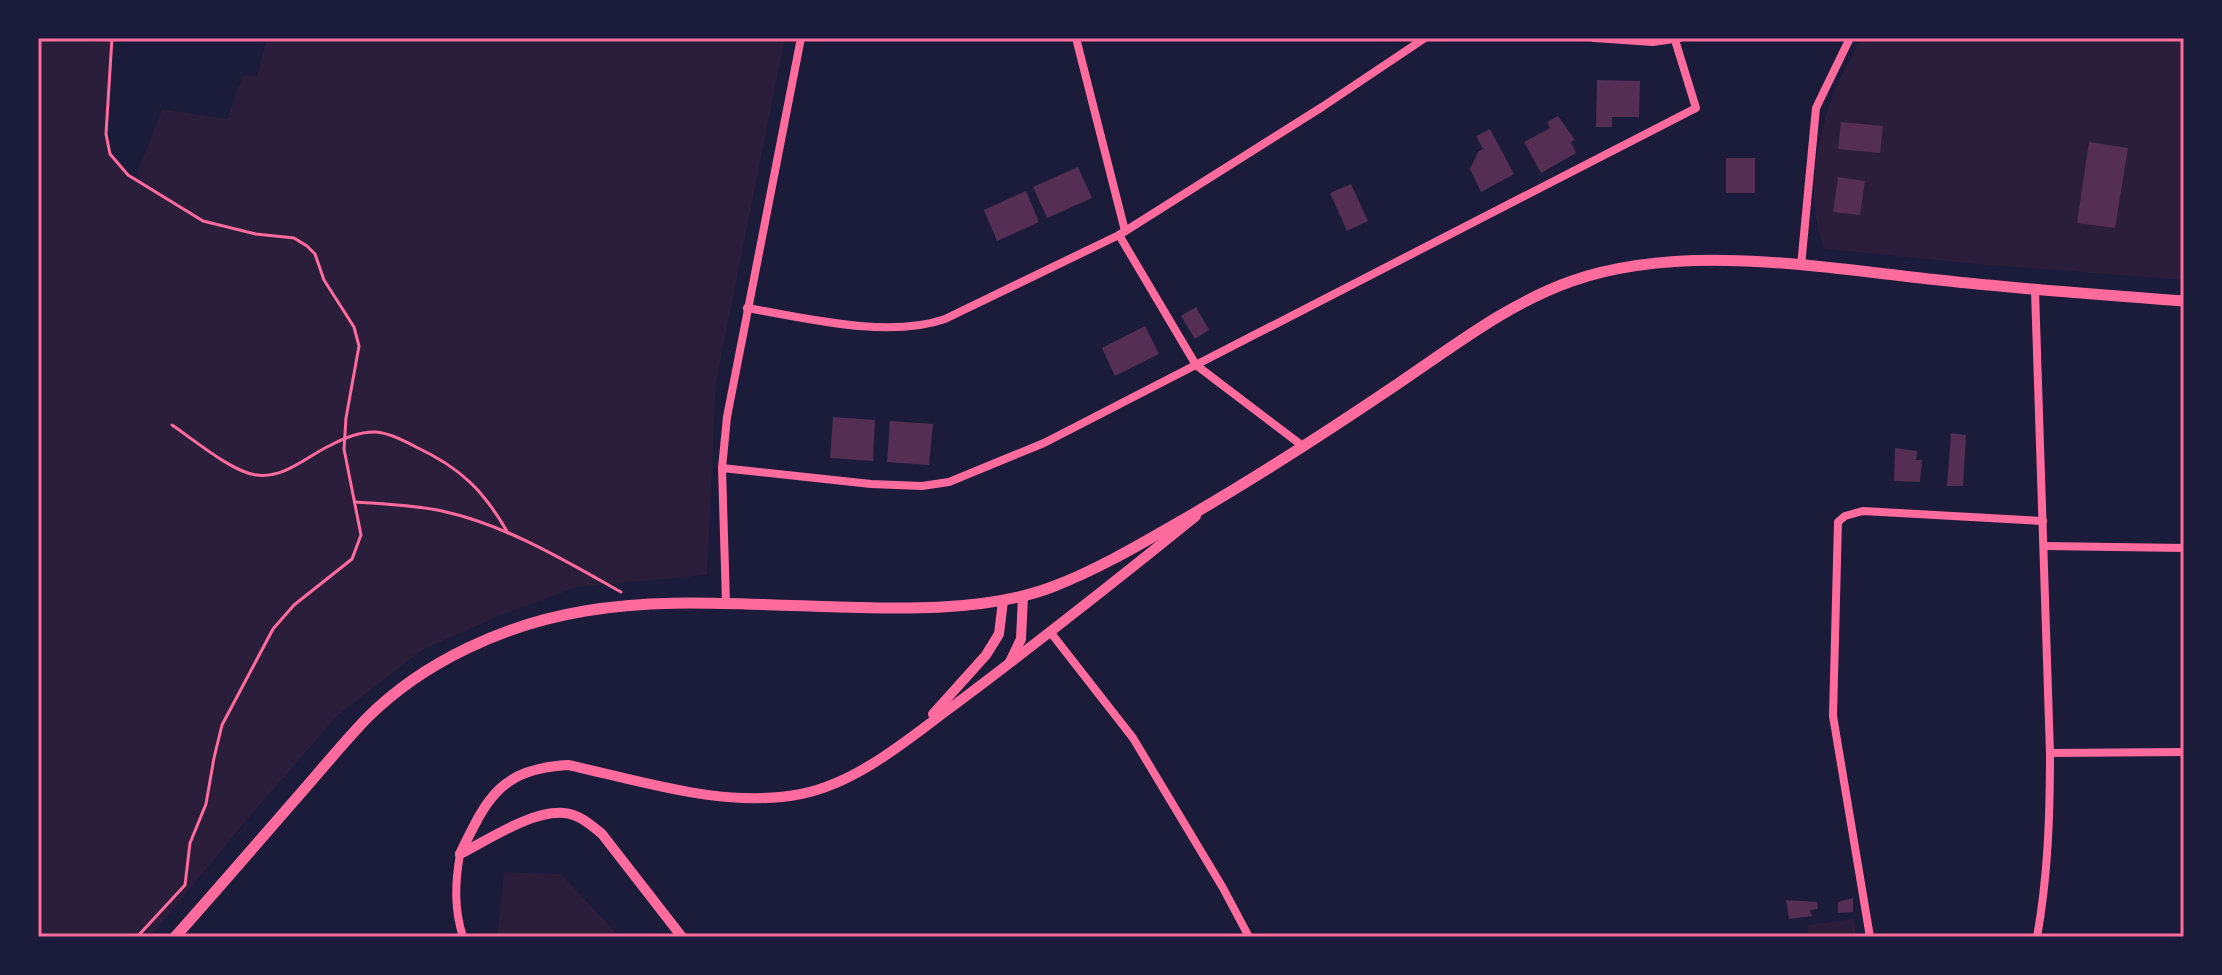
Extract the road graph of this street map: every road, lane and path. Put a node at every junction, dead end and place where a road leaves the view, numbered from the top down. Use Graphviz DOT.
graph roads {
  1 [pos="112,38"];
  2 [pos="801,38"];
  3 [pos="1076,38"];
  4 [pos="1425,38"];
  5 [pos="1594,38"];
  6 [pos="1850,38"];
  7 [pos="1678,39"];
  8 [pos="1122,233"];
  9 [pos="1801,266"];
  10 [pos="2035,291"];
  11 [pos="2184,301"];
  12 [pos="747,308"];
  13 [pos="1196,365"];
  14 [pos="172,425"];
  15 [pos="344,439"];
  16 [pos="1304,447"];
  17 [pos="722,468"];
  18 [pos="354,502"];
  19 [pos="1213,503"];
  20 [pos="2043,521"];
  21 [pos="508,533"];
  22 [pos="2044,546"];
  23 [pos="2184,548"];
  24 [pos="1023,596"];
  25 [pos="1003,601"];
  26 [pos="726,603"];
  27 [pos="646,605"];
  28 [pos="1051,633"];
  29 [pos="1010,664"];
  30 [pos="918,730"];
  31 [pos="2184,752"];
  32 [pos="2050,753"];
  33 [pos="460,854"];
  34 [pos="137,937"];
  35 [pos="175,937"];
  36 [pos="463,937"];
  37 [pos="682,937"];
  38 [pos="1249,937"];
  39 [pos="1870,937"];
  40 [pos="2037,937"];
  1 -- 15 [label="path"];
  2 -- 12 [label="street"];
  3 -- 8 [label="street"];
  4 -- 8 [label="street"];
  5 -- 7 [label="street"];
  6 -- 9 [label="street"];
  7 -- 13 [label="street"];
  8 -- 12 [label="street"];
  8 -- 13 [label="street"];
  9 -- 10 [label="main road"];
  9 -- 16 [label="main road"];
  10 -- 11 [label="main road"];
  10 -- 20 [label="street"];
  12 -- 17 [label="street"];
  13 -- 16 [label="street"];
  13 -- 17 [label="street"];
  14 -- 15 [label="path"];
  15 -- 18 [label="path"];
  15 -- 21 [label="path"];
  16 -- 19 [label="main road"];
  17 -- 26 [label="street"];
  18 -- 21 [label="path"];
  18 -- 34 [label="path"];
  19 -- 24 [label="main road"];
  19 -- 28 [label="street"];
  20 -- 22 [label="street"];
  20 -- 39 [label="street"];
  21 -- 27 [label="path"];
  22 -- 23 [label="street"];
  22 -- 32 [label="street"];
  24 -- 25 [label="main road"];
  24 -- 29 [label="street"];
  25 -- 26 [label="main road"];
  25 -- 30 [label="street"];
  26 -- 27 [label="main road"];
  27 -- 35 [label="main road"];
  28 -- 29 [label="street"];
  28 -- 38 [label="street"];
  29 -- 30 [label="street"];
  30 -- 33 [label="street"];
  31 -- 32 [label="street"];
  32 -- 40 [label="street"];
  33 -- 36 [label="street"];
  33 -- 37 [label="street"];
}
